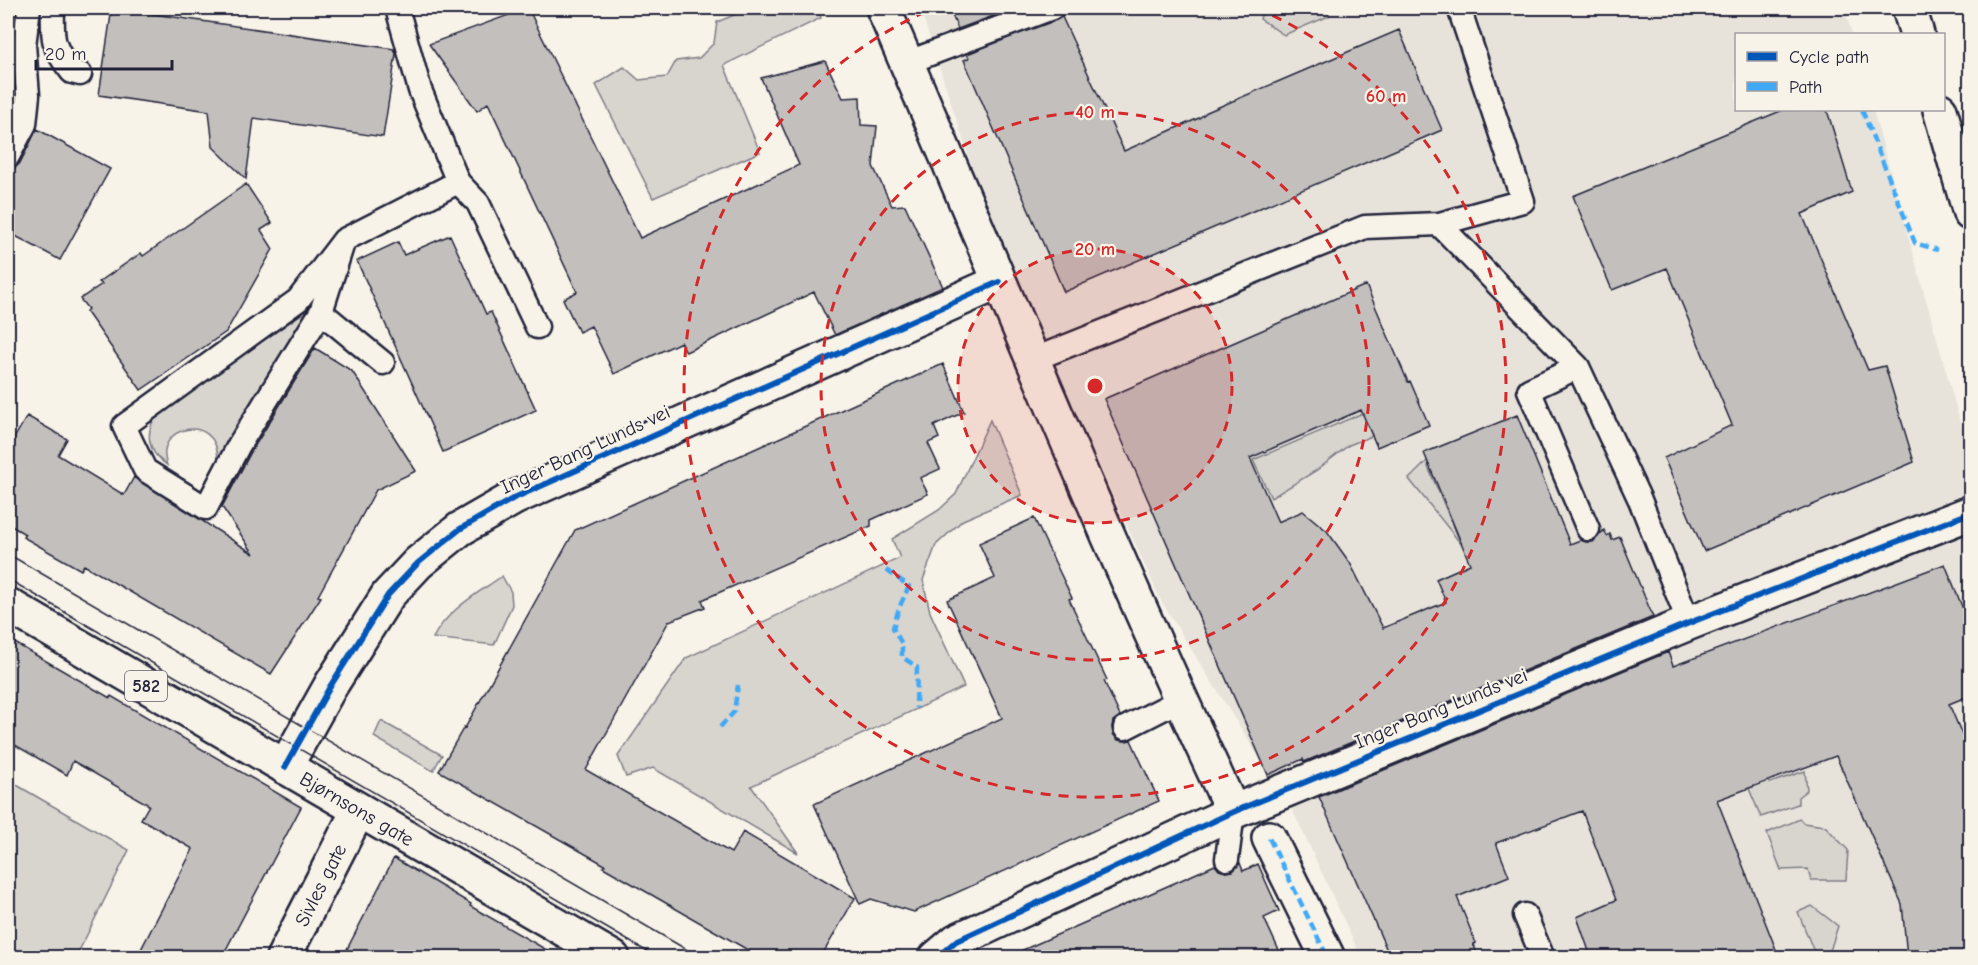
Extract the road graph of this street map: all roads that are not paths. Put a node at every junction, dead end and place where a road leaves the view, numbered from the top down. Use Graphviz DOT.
graph roads {
  1 [pos="29,8"];
  2 [pos="53,8"];
  3 [pos="397,8"];
  4 [pos="883,8"];
  5 [pos="1052,8"];
  6 [pos="1459,8"];
  7 [pos="1910,8"];
  8 [pos="1917,33"];
  9 [pos="906,63"];
  10 [pos="80,74"];
  11 [pos="1940,111"];
  12 [pos="8,156"];
  13 [pos="458,182"];
  14 [pos="1971,213"];
  15 [pos="1439,224"];
  16 [pos="344,240"];
  17 [pos="999,282"];
  18 [pos="321,312"];
  19 [pos="537,327"];
  20 [pos="1032,360"];
  21 [pos="383,363"];
  22 [pos="1578,367"];
  23 [pos="1971,513"];
  24 [pos="1588,529"];
  25 [pos="8,605"];
  26 [pos="1689,623"];
  27 [pos="1180,700"];
  28 [pos="1125,728"];
  29 [pos="285,767"];
  30 [pos="358,811"];
  31 [pos="1233,812"];
  32 [pos="1269,838"];
  33 [pos="1227,859"];
  34 [pos="1526,915"];
  35 [pos="284,957"];
  36 [pos="613,957"];
  37 [pos="936,957"];
  38 [pos="1328,957"];
  39 [pos="1543,957"];
  1 -- 12 [label="lane"];
  2 -- 10 [label="lane"];
  3 -- 13 [label="lane"];
  4 -- 9 [label="main road"];
  5 -- 9 [label="lane"];
  6 -- 15 [label="lane"];
  7 -- 8 [label="main road"];
  9 -- 17 [label="main road"];
  11 -- 14 [label="main road"];
  13 -- 16 [label="lane"];
  13 -- 19 [label="lane"];
  15 -- 20 [label="lane"];
  15 -- 22 [label="lane"];
  16 -- 18 [label="lane"];
  16 -- 18 [label="lane"];
  17 -- 20 [label="main road"];
  17 -- 29 [label="main road, Inger Bang Lunds vei"];
  18 -- 21 [label="lane"];
  20 -- 27 [label="main road"];
  22 -- 24 [label="lane"];
  22 -- 26 [label="lane"];
  23 -- 26 [label="main road, Inger Bang Lunds vei"];
  25 -- 29 [label="main road, Bjørnsons gate / 582"];
  26 -- 31 [label="main road, Inger Bang Lunds vei"];
  27 -- 28 [label="lane"];
  27 -- 31 [label="main road"];
  29 -- 30 [label="main road, Bjørnsons gate / 582"];
  30 -- 35 [label="main road, Sivles gate"];
  30 -- 36 [label="main road, Bjørnsons gate / 582"];
  31 -- 33 [label="lane"];
  31 -- 37 [label="main road, Inger Bang Lunds vei"];
  32 -- 38 [label="main road"];
  34 -- 39 [label="lane"];
}
